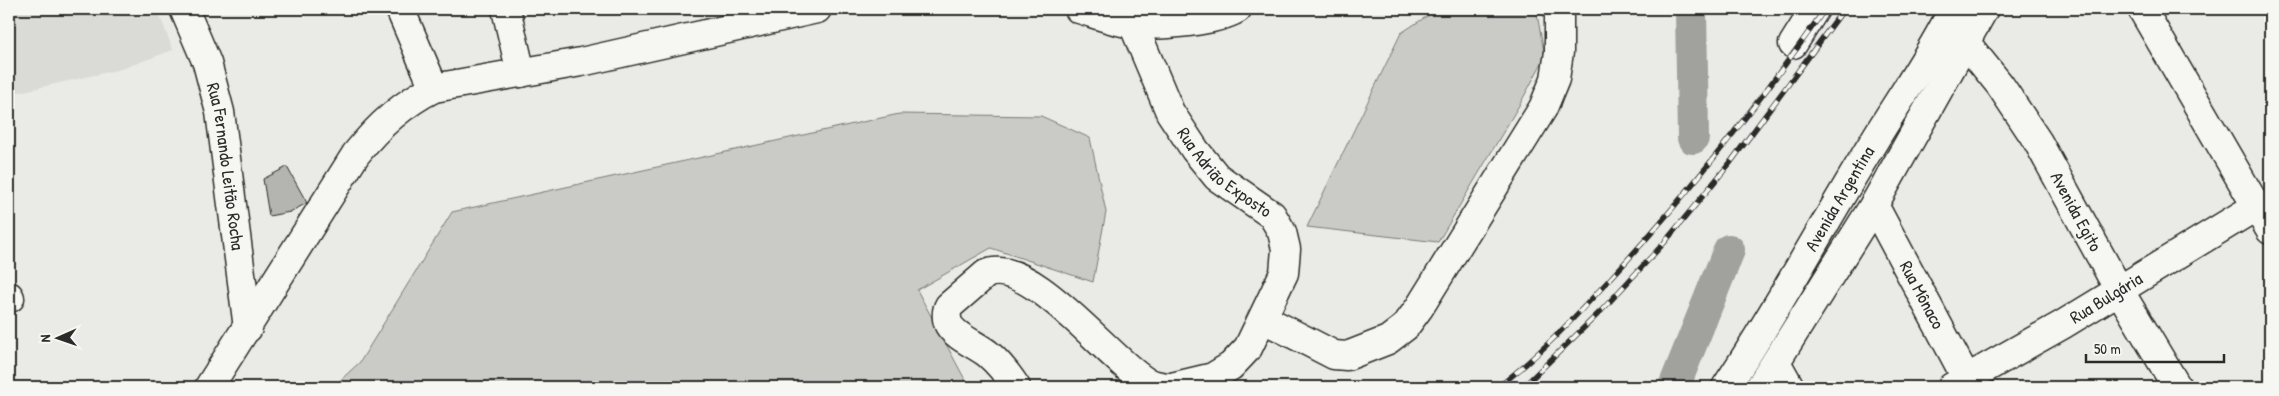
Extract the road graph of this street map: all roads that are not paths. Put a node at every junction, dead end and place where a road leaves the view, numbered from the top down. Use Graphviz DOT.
graph roads {
  1 [pos="184,9"];
  2 [pos="400,9"];
  3 [pos="506,9"];
  4 [pos="817,9"];
  5 [pos="1079,9"];
  6 [pos="1237,9"];
  7 [pos="1559,9"];
  8 [pos="1815,9"];
  9 [pos="1953,9"];
  10 [pos="1984,9"];
  11 [pos="2142,9"];
  12 [pos="1129,16"];
  13 [pos="1966,43"];
  14 [pos="1793,44"];
  15 [pos="521,73"];
  16 [pos="434,88"];
  17 [pos="1874,204"];
  18 [pos="2256,206"];
  19 [pos="2270,230"];
  20 [pos="2119,290"];
  21 [pos="1264,319"];
  22 [pos="248,328"];
  23 [pos="1776,362"];
  24 [pos="1963,384"];
  25 [pos="209,387"];
  26 [pos="1016,387"];
  27 [pos="1167,387"];
  28 [pos="1171,387"];
  29 [pos="1726,387"];
  30 [pos="1760,387"];
  31 [pos="1790,387"];
  32 [pos="2177,387"];
  1 -- 22 [label="street, Rua Fernando Leitão Rocha"];
  2 -- 16 [label="street"];
  3 -- 15 [label="street"];
  4 -- 15 [label="street"];
  5 -- 12 [label="street"];
  6 -- 12 [label="street"];
  7 -- 21 [label="street"];
  8 -- 14 [label="street"];
  9 -- 29 [label="street, Avenida Argentina"];
  10 -- 13 [label="street, Avenida Argentina"];
  11 -- 18 [label="street"];
  12 -- 21 [label="street, Rua Adrião Exposto"];
  13 -- 17 [label="street, Avenida Argentina"];
  13 -- 20 [label="street, Avenida Egito"];
  15 -- 16 [label="street"];
  16 -- 22 [label="street"];
  17 -- 23 [label="street, Avenida Argentina"];
  17 -- 24 [label="street, Rua Mônaco"];
  18 -- 19 [label="street"];
  18 -- 20 [label="street, Rua Bulgária"];
  20 -- 24 [label="street, Rua Bulgária"];
  20 -- 32 [label="street, Avenida Egito"];
  21 -- 28 [label="street, Rua Adrião Exposto"];
  22 -- 25 [label="street"];
  23 -- 30 [label="street, Avenida Argentina"];
  23 -- 31 [label="street"];
  26 -- 27 [label="street"];
}
